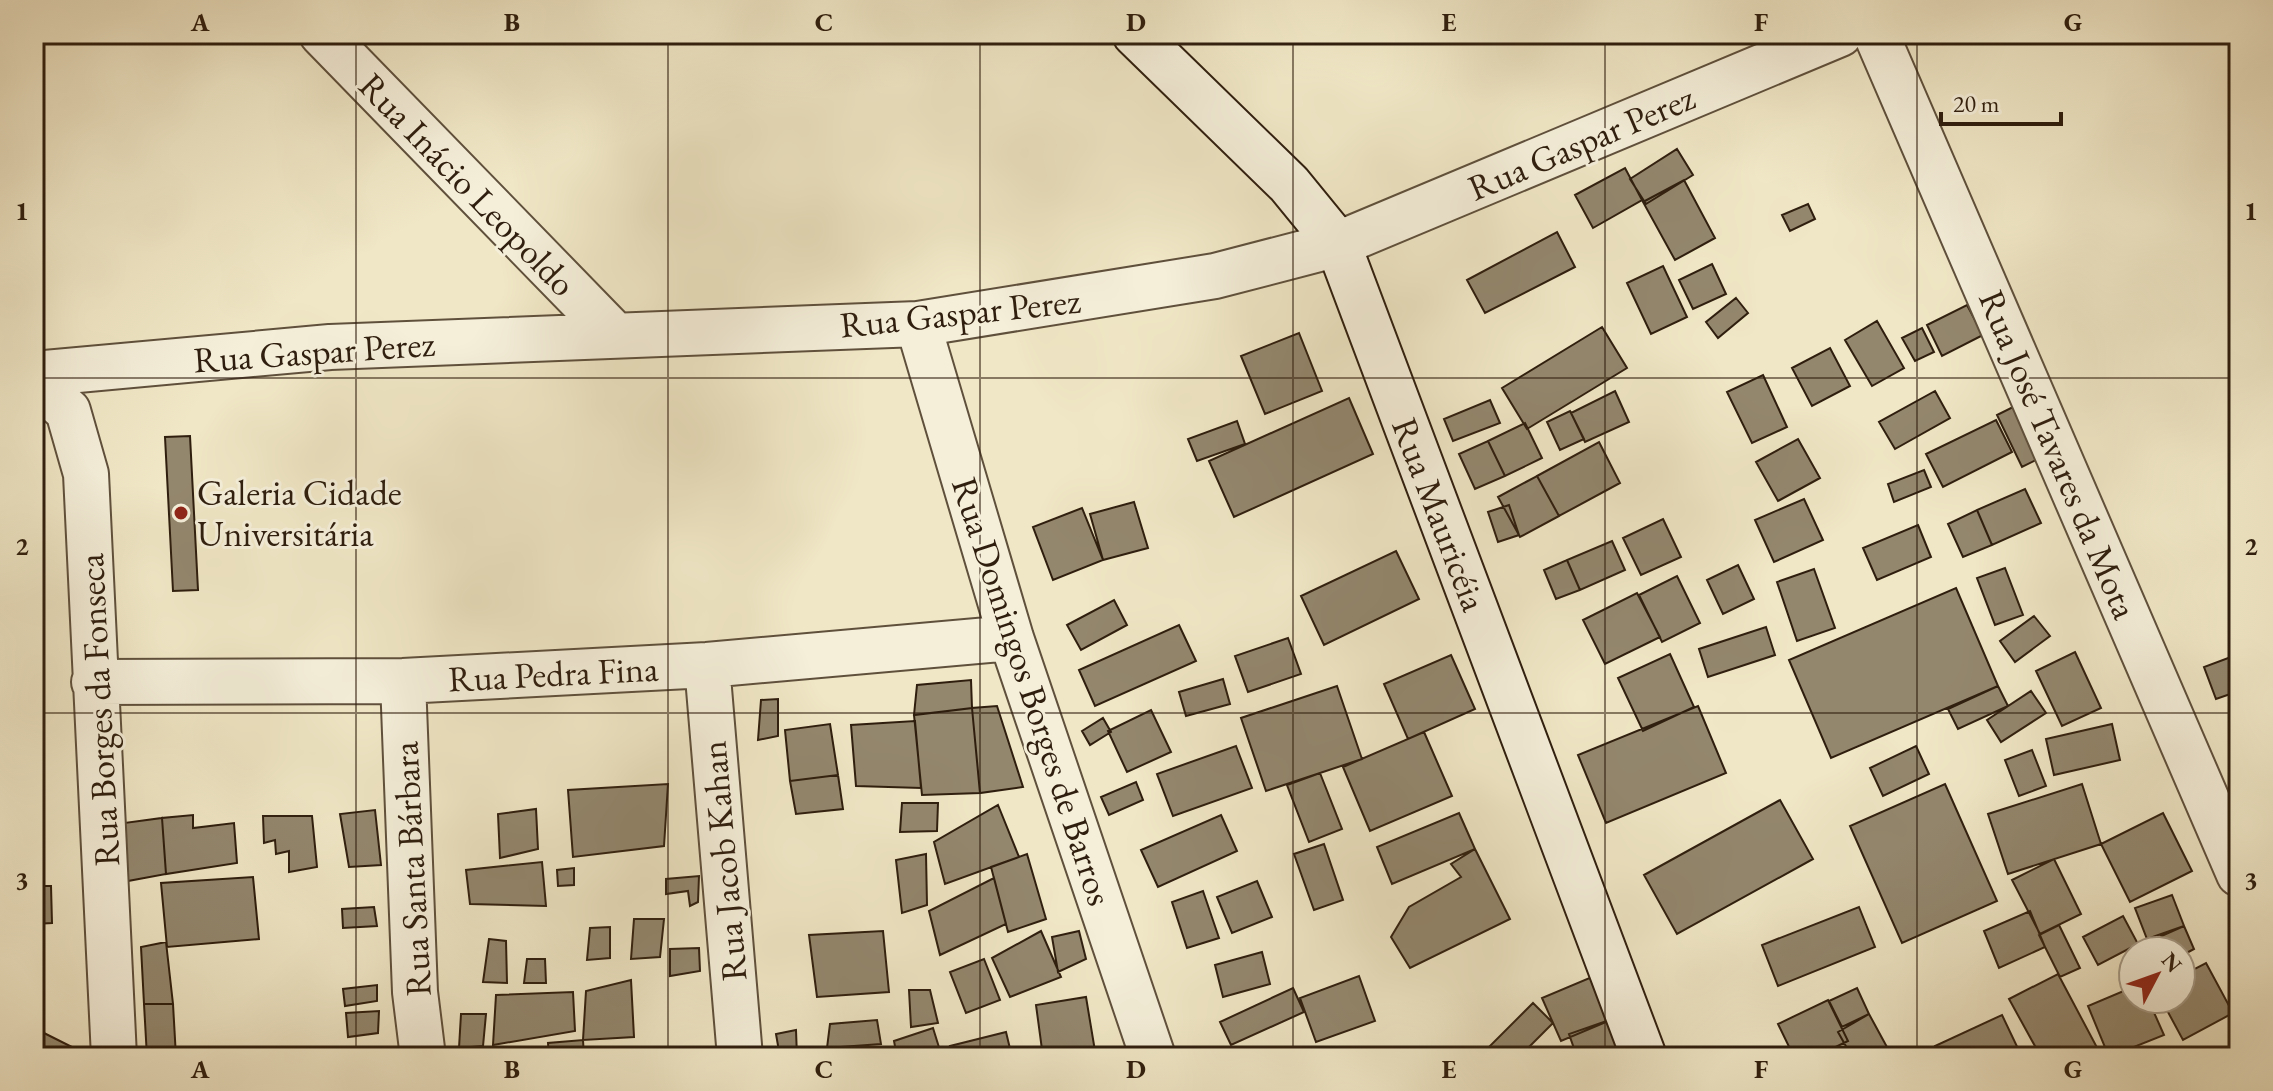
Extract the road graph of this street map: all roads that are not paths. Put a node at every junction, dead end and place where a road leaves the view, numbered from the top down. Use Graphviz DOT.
graph roads {
  1 [pos="322,34"];
  2 [pos="1135,34"];
  3 [pos="1840,34"];
  4 [pos="1876,34"];
  5 [pos="1338,244"];
  6 [pos="918,324"];
  7 [pos="614,334"];
  8 [pos="34,374"];
  9 [pos="34,381"];
  10 [pos="1011,638"];
  11 [pos="707,665"];
  12 [pos="403,681"];
  13 [pos="94,682"];
  14 [pos="2239,874"];
  15 [pos="114,1057"];
  16 [pos="423,1057"];
  17 [pos="740,1057"];
  18 [pos="1153,1057"];
  19 [pos="1644,1057"];
  1 -- 7 [label="street, Rua Inácio Leopoldo"];
  2 -- 5 [label="street, Rua Mauricéia"];
  3 -- 5 [label="street, Rua Gaspar Perez"];
  4 -- 14 [label="street, Rua José Tavares da Mota"];
  5 -- 6 [label="street, Rua Gaspar Perez"];
  5 -- 19 [label="street, Rua Mauricéia"];
  6 -- 7 [label="street, Rua Gaspar Perez"];
  6 -- 10 [label="street, Rua Domingos Borges de Barros"];
  7 -- 8 [label="street, Rua Gaspar Perez"];
  9 -- 13 [label="street, Rua Borges da Fonseca"];
  10 -- 11 [label="street, Rua Pedra Fina"];
  10 -- 18 [label="street, Rua Domingos Borges de Barros"];
  11 -- 12 [label="street, Rua Pedra Fina"];
  11 -- 17 [label="street, Rua Jacob Kahan"];
  12 -- 13 [label="street, Rua Pedra Fina"];
  12 -- 16 [label="street, Rua Santa Bárbara"];
  13 -- 15 [label="street, Rua Borges da Fonseca"];
}
